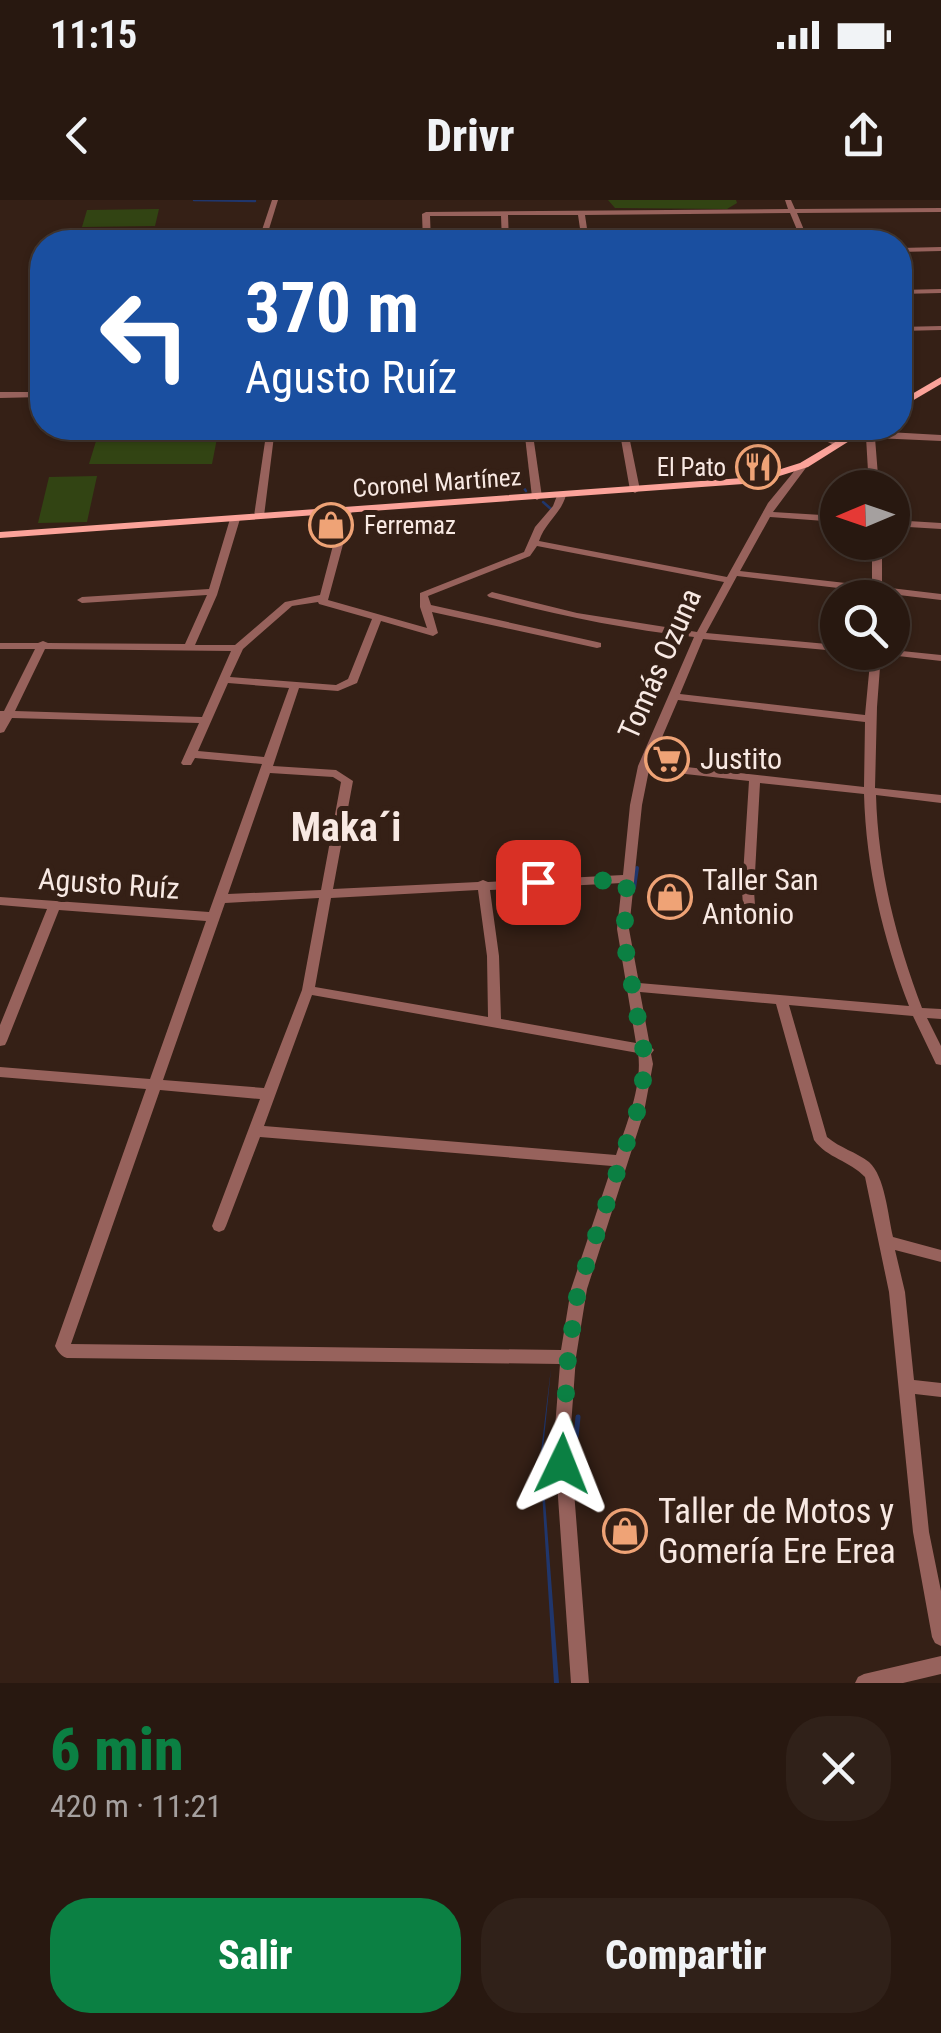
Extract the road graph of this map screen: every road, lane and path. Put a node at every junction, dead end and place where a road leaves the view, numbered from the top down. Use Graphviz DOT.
graph roads {
  1 [pos="275,200"];
  2 [pos="470,200"];
  3 [pos="604,200"];
  4 [pos="788,200"];
  5 [pos="792,210"];
  6 [pos="941,210"];
  7 [pos="581,212"];
  8 [pos="606,212"];
  9 [pos="470,213"];
  10 [pos="504,213"];
  11 [pos="264,230"];
  12 [pos="427,230"];
  13 [pos="505,230"];
  14 [pos="584,230"];
  15 [pos="801,230"];
  16 [pos="941,249"];
  17 [pos="912,250"];
  18 [pos="941,291"];
  19 [pos="912,292"];
  20 [pos="941,328"];
  21 [pos="912,329"];
  22 [pos="941,380"];
  23 [pos="0,395"];
  24 [pos="30,395"];
  25 [pos="912,396"];
  26 [pos="912,436"];
  27 [pos="941,438"];
  28 [pos="269,440"];
  29 [pos="530,440"];
  30 [pos="625,440"];
  31 [pos="830,440"];
  32 [pos="847,440"];
  33 [pos="865,440"];
  34 [pos="839,444"];
  35 [pos="804,465"];
  36 [pos="871,470"];
  37 [pos="779,475"];
  38 [pos="635,490"];
  39 [pos="561,495"];
  40 [pos="537,497"];
  41 [pos="769,508"];
  42 [pos="347,511"];
  43 [pos="259,516"];
  44 [pos="820,516"];
  45 [pos="234,519"];
  46 [pos="910,524"];
  47 [pos="941,526"];
  48 [pos="0,536"];
  49 [pos="536,542"];
  50 [pos="731,577"];
  51 [pos="820,587"];
  52 [pos="213,592"];
  53 [pos="492,595"];
  54 [pos="910,596"];
  55 [pos="941,597"];
  56 [pos="322,598"];
  57 [pos="82,600"];
  58 [pos="425,606"];
  59 [pos="376,620"];
  60 [pos="699,637"];
  61 [pos="43,644"];
  62 [pos="597,645"];
  63 [pos="0,646"];
  64 [pos="188,647"];
  65 [pos="820,647"];
  66 [pos="238,648"];
  67 [pos="910,655"];
  68 [pos="941,658"];
  69 [pos="874,670"];
  70 [pos="225,680"];
  71 [pos="295,686"];
  72 [pos="674,696"];
  73 [pos="3,715"];
  74 [pos="208,720"];
  75 [pos="868,720"];
  76 [pos="0,730"];
  77 [pos="267,765"];
  78 [pos="644,766"];
  79 [pos="755,778"];
  80 [pos="867,791"];
  81 [pos="941,799"];
  82 [pos="627,880"];
  83 [pos="483,884"];
  84 [pos="324,896"];
  85 [pos="221,899"];
  86 [pos="0,901"];
  87 [pos="55,905"];
  88 [pos="215,916"];
  89 [pos="750,919"];
  90 [pos="633,988"];
  91 [pos="308,990"];
  92 [pos="781,999"];
  93 [pos="915,1012"];
  94 [pos="941,1014"];
  95 [pos="495,1023"];
  96 [pos="0,1041"];
  97 [pos="647,1050"];
  98 [pos="941,1060"];
  99 [pos="0,1072"];
  100 [pos="157,1085"];
  101 [pos="268,1094"];
  102 [pos="255,1132"];
  103 [pos="622,1160"];
  104 [pos="219,1226"];
  105 [pos="888,1242"];
  106 [pos="941,1256"];
  107 [pos="568,1357"];
  108 [pos="908,1386"];
  109 [pos="941,1390"];
  110 [pos="941,1636"];
  111 [pos="941,1666"];
  112 [pos="580,1683"];
  113 [pos="864,1683"];
  1 -- 11 [label="street"];
  2 -- 9 [label="street"];
  3 -- 8 [label="street"];
  4 -- 5 [label="street"];
  5 -- 6 [label="street"];
  5 -- 8 [label="street"];
  5 -- 15 [label="street"];
  7 -- 8 [label="street"];
  7 -- 10 [label="street"];
  7 -- 14 [label="street"];
  9 -- 10 [label="street"];
  9 -- 12 [label="street"];
  10 -- 13 [label="street"];
  16 -- 17 [label="street"];
  18 -- 19 [label="street"];
  20 -- 21 [label="street"];
  22 -- 25 [label="main road"];
  23 -- 24 [label="street"];
  26 -- 27 [label="street"];
  28 -- 43 [label="street"];
  29 -- 40 [label="street"];
  30 -- 38 [label="street"];
  31 -- 34 [label="street"];
  32 -- 34 [label="main road, Coronel Martínez"];
  33 -- 36 [label="street"];
  34 -- 35 [label="main road, Coronel Martínez"];
  35 -- 37 [label="main road, Coronel Martínez"];
  35 -- 41 [label="street, Tomás Ozuna"];
  37 -- 38 [label="main road, Coronel Martínez"];
  37 -- 41 [label="street, Tomás Ozuna"];
  38 -- 39 [label="main road, Coronel Martínez"];
  39 -- 40 [label="main road, Coronel Martínez"];
  39 -- 49 [label="street"];
  40 -- 42 [label="main road, Coronel Martínez"];
  41 -- 44 [label="street"];
  41 -- 50 [label="street, Tomás Ozuna"];
  42 -- 43 [label="main road, Coronel Martínez"];
  42 -- 56 [label="street"];
  43 -- 45 [label="main road, Coronel Martínez"];
  45 -- 48 [label="main road, Coronel Martínez"];
  45 -- 52 [label="street"];
  46 -- 47 [label="street"];
  49 -- 50 [label="street"];
  49 -- 58 [label="street"];
  50 -- 51 [label="street"];
  50 -- 60 [label="street, Tomás Ozuna"];
  52 -- 57 [label="street"];
  52 -- 64 [label="street"];
  53 -- 60 [label="street"];
  54 -- 55 [label="street"];
  56 -- 59 [label="street"];
  56 -- 66 [label="street"];
  58 -- 59 [label="street"];
  58 -- 62 [label="street"];
  59 -- 71 [label="street"];
  60 -- 65 [label="street"];
  60 -- 72 [label="street, Tomás Ozuna"];
  61 -- 63 [label="street"];
  61 -- 64 [label="street"];
  61 -- 73 [label="street"];
  64 -- 66 [label="street"];
  66 -- 70 [label="street"];
  67 -- 68 [label="street"];
  69 -- 75 [label="street"];
  70 -- 71 [label="street"];
  70 -- 74 [label="street"];
  71 -- 77 [label="street"];
  72 -- 75 [label="street"];
  72 -- 78 [label="street, Tomás Ozuna"];
  73 -- 74 [label="street"];
  73 -- 76 [label="street"];
  74 -- 77 [label="street"];
  75 -- 80 [label="street"];
  77 -- 84 [label="street"];
  77 -- 85 [label="street"];
  78 -- 79 [label="street"];
  78 -- 82 [label="street, Tomás Ozuna"];
  79 -- 80 [label="street"];
  79 -- 89 [label="street"];
  80 -- 81 [label="street"];
  80 -- 93 [label="street"];
  82 -- 83 [label="street, Agusto Ruíz"];
  82 -- 90 [label="street, Tomás Ozuna"];
  83 -- 84 [label="street, Agusto Ruíz"];
  83 -- 95 [label="street"];
  84 -- 85 [label="street, Agusto Ruíz"];
  84 -- 91 [label="street"];
  85 -- 88 [label="street"];
  86 -- 87 [label="street, Agusto Ruíz"];
  87 -- 88 [label="street, Agusto Ruíz"];
  87 -- 96 [label="street"];
  88 -- 100 [label="street"];
  90 -- 92 [label="street"];
  90 -- 97 [label="street, Tomás Ozuna"];
  91 -- 95 [label="street"];
  91 -- 101 [label="street"];
  92 -- 93 [label="street"];
  92 -- 105 [label="street"];
  93 -- 94 [label="street"];
  93 -- 98 [label="street"];
  95 -- 97 [label="street"];
  97 -- 103 [label="street, Tomás Ozuna"];
  99 -- 100 [label="street"];
  100 -- 101 [label="street"];
  100 -- 107 [label="street"];
  101 -- 102 [label="street"];
  102 -- 103 [label="street"];
  102 -- 104 [label="street"];
  103 -- 107 [label="street, Tomás Ozuna"];
  105 -- 106 [label="street"];
  105 -- 108 [label="street"];
  107 -- 112 [label="street, Tomás Ozuna"];
  108 -- 109 [label="street"];
  108 -- 110 [label="street"];
  111 -- 113 [label="street"];
}
